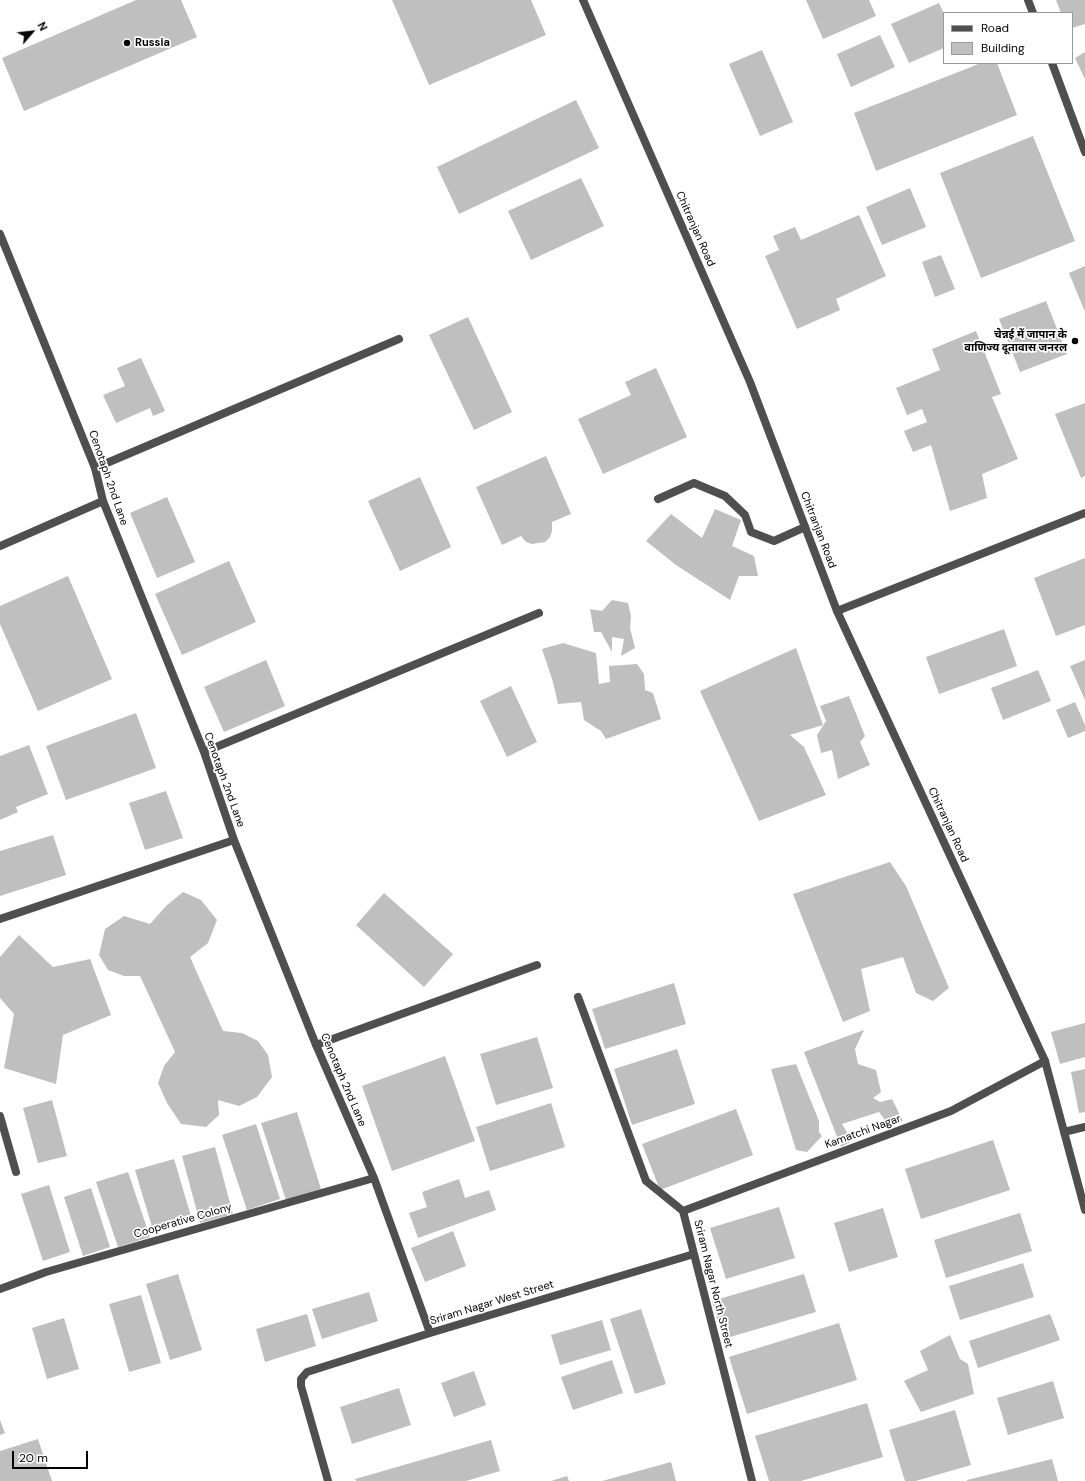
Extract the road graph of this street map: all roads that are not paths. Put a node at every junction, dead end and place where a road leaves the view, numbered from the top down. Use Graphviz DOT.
graph roads {
  1 [pos="583,0"];
  2 [pos="1028,0"];
  3 [pos="1033,12"];
  4 [pos="1052,64"];
  5 [pos="1085,152"];
  6 [pos="0,234"];
  7 [pos="399,339"];
  8 [pos="94,468"];
  9 [pos="658,498"];
  10 [pos="102,501"];
  11 [pos="1085,514"];
  12 [pos="805,527"];
  13 [pos="0,546"];
  14 [pos="837,611"];
  15 [pos="539,613"];
  16 [pos="204,752"];
  17 [pos="234,840"];
  18 [pos="0,919"];
  19 [pos="537,965"];
  20 [pos="578,997"];
  21 [pos="316,1045"];
  22 [pos="1045,1061"];
  23 [pos="0,1116"];
  24 [pos="1085,1127"];
  25 [pos="1064,1132"];
  26 [pos="16,1172"];
  27 [pos="374,1178"];
  28 [pos="1085,1210"];
  29 [pos="683,1211"];
  30 [pos="694,1254"];
  31 [pos="0,1289"];
  32 [pos="430,1333"];
  33 [pos="328,1481"];
  34 [pos="752,1481"];
  1 -- 12 [label="street, Chitranjan Road"];
  2 -- 3 [label="street"];
  4 -- 5 [label="street"];
  6 -- 8 [label="street, Cenotaph 2nd Lane"];
  7 -- 8 [label="street"];
  8 -- 10 [label="street, Cenotaph 2nd Lane"];
  9 -- 12 [label="street"];
  10 -- 13 [label="street"];
  10 -- 16 [label="street, Cenotaph 2nd Lane"];
  11 -- 14 [label="street"];
  12 -- 14 [label="street, Chitranjan Road"];
  14 -- 22 [label="street, Chitranjan Road"];
  15 -- 16 [label="street"];
  16 -- 17 [label="street, Cenotaph 2nd Lane"];
  17 -- 18 [label="street"];
  17 -- 21 [label="street, Cenotaph 2nd Lane"];
  19 -- 21 [label="street"];
  20 -- 29 [label="street, Sriram Nagar North Street"];
  21 -- 27 [label="street, Cenotaph 2nd Lane"];
  22 -- 25 [label="street, Chitranjan Road"];
  22 -- 29 [label="street, Kamatchi Nagar"];
  23 -- 26 [label="street"];
  24 -- 25 [label="street"];
  25 -- 28 [label="street, Chitranjan Road"];
  27 -- 31 [label="street, Cooperative Colony"];
  27 -- 32 [label="street, Cenotaph 2nd Lane"];
  29 -- 30 [label="street, Sriram Nagar North Street"];
  30 -- 32 [label="street, Sriram Nagar West Street"];
  30 -- 34 [label="street, Sriram Nagar North Street"];
  32 -- 33 [label="street, Sriram Nagar West Street"];
}
